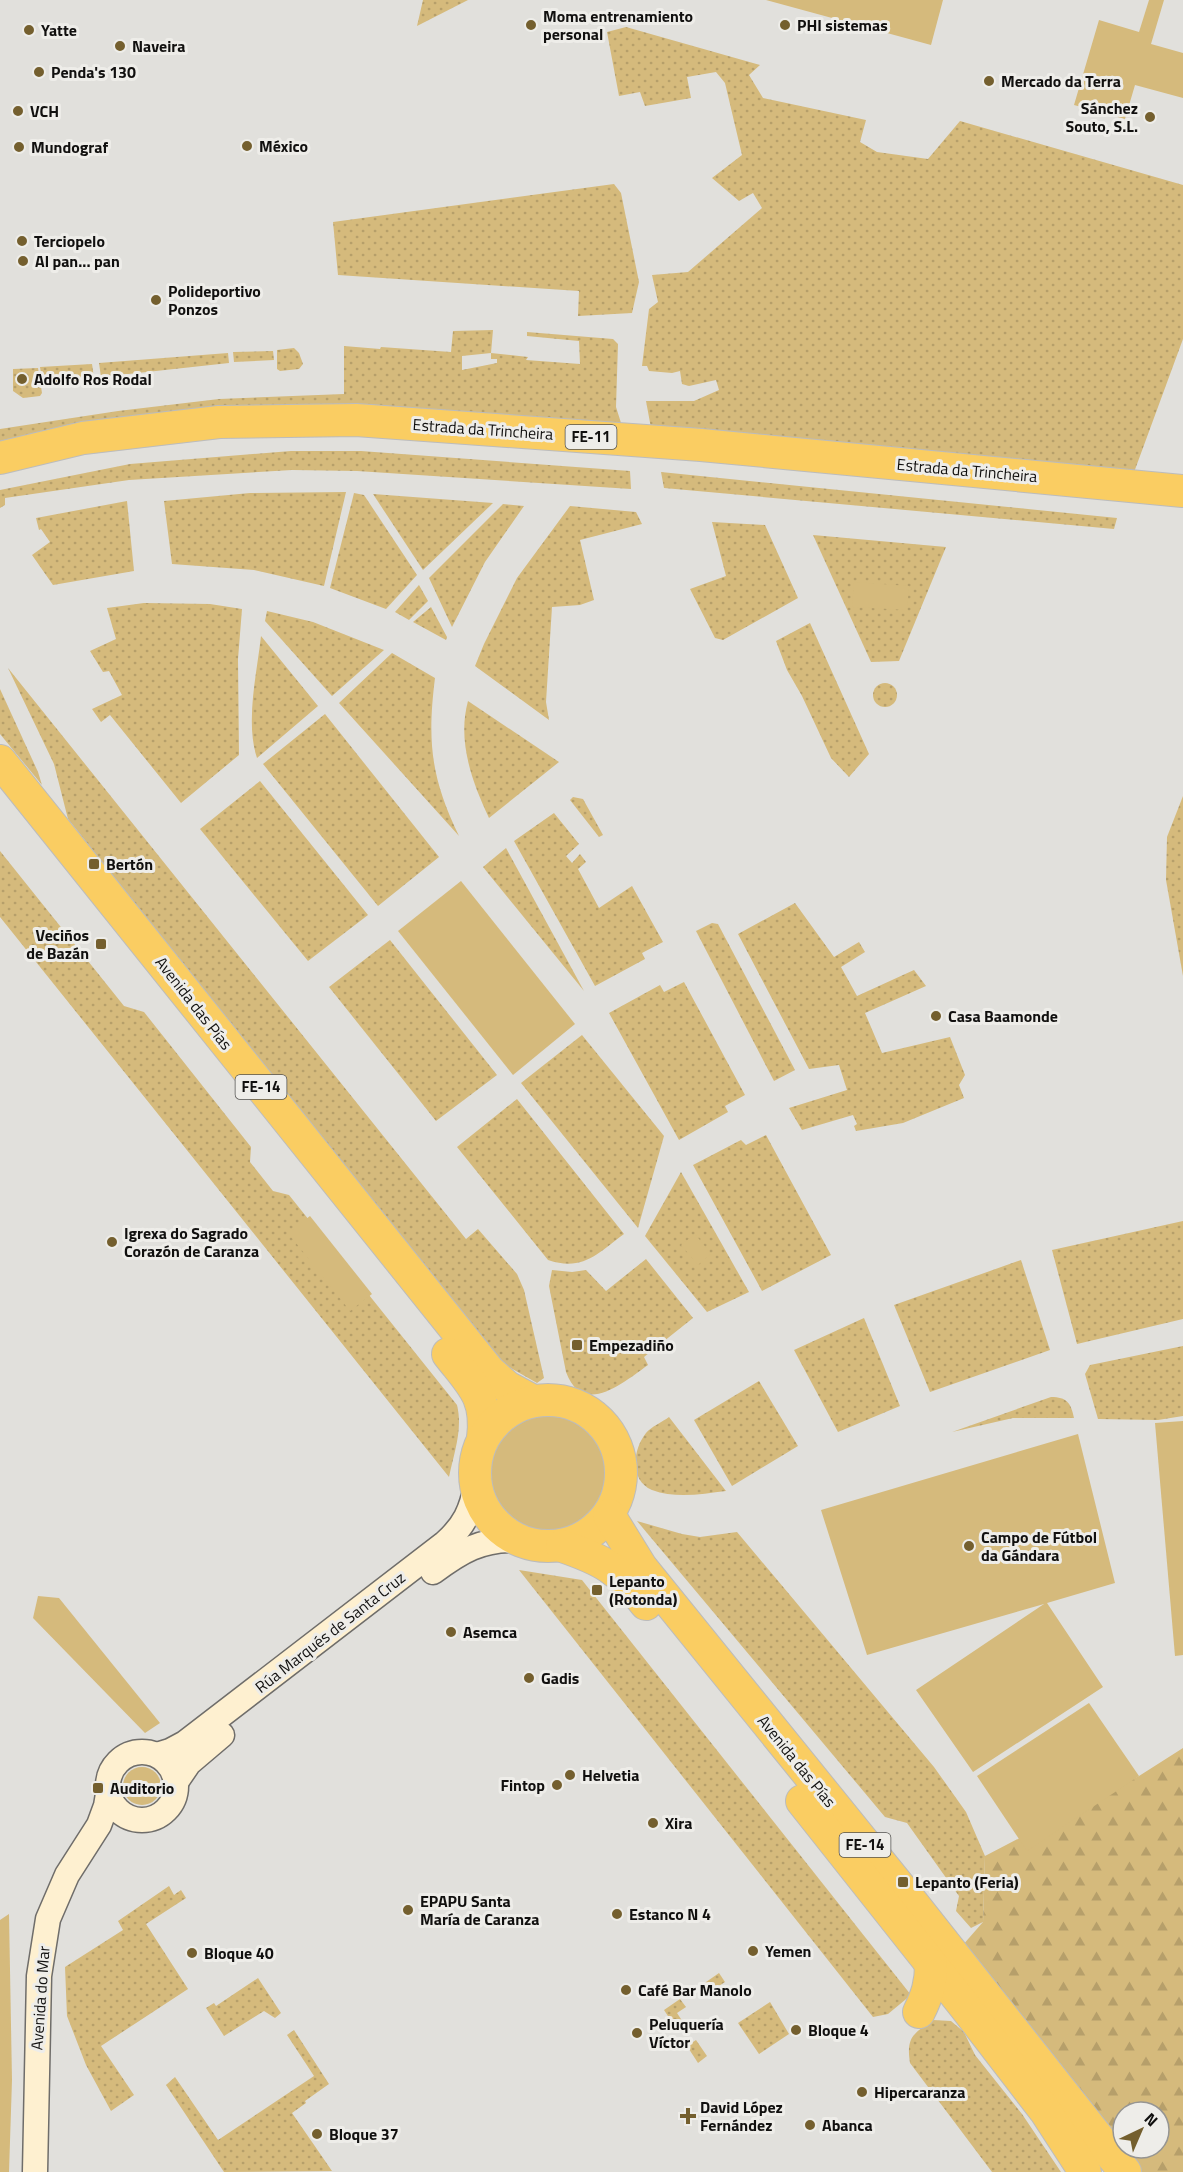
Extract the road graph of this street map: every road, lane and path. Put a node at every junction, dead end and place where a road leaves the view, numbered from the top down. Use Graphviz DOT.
graph roads {
  1 [pos="0,458"];
  2 [pos="0,474"];
  3 [pos="1183,491"];
  4 [pos="1183,510"];
  5 [pos="0,761"];
  6 [pos="0,793"];
  7 [pos="533,1401"];
  8 [pos="483,1438"];
  9 [pos="476,1485"];
  10 [pos="609,1515"];
  11 [pos="517,1540"];
  12 [pos="562,1546"];
  13 [pos="157,1755"];
  14 [pos="176,1782"];
  15 [pos="109,1788"];
  16 [pos="133,1818"];
  17 [pos="93,1836"];
  18 [pos="35,2172"];
  19 [pos="1085,2172"];
  20 [pos="1125,2172"];
  1 -- 3 [label="highway, Estrada da Trincheira / FE-11"];
  2 -- 4 [label="highway, Estrada da Trincheira / FE-11"];
  5 -- 7 [label="highway, Avenida das Pías / FE-14"];
  6 -- 8 [label="highway, Avenida das Pías / FE-14"];
  7 -- 8 [label="highway"];
  7 -- 10 [label="highway"];
  8 -- 9 [label="highway"];
  9 -- 11 [label="highway"];
  9 -- 13 [label="street, Rúa Marqués de Santa Cruz"];
  10 -- 12 [label="highway"];
  10 -- 20 [label="highway, Avenida das Pías / FE-14"];
  11 -- 12 [label="highway"];
  11 -- 14 [label="street, Rúa Marqués de Santa Cruz"];
  12 -- 19 [label="highway, Avenida das Pías / FE-14"];
  13 -- 14 [label="street"];
  13 -- 15 [label="street"];
  14 -- 16 [label="street"];
  15 -- 16 [label="street"];
  15 -- 17 [label="street, Avenida do Mar"];
  16 -- 17 [label="street, Avenida do Mar"];
  17 -- 18 [label="street, Avenida do Mar"];
}
